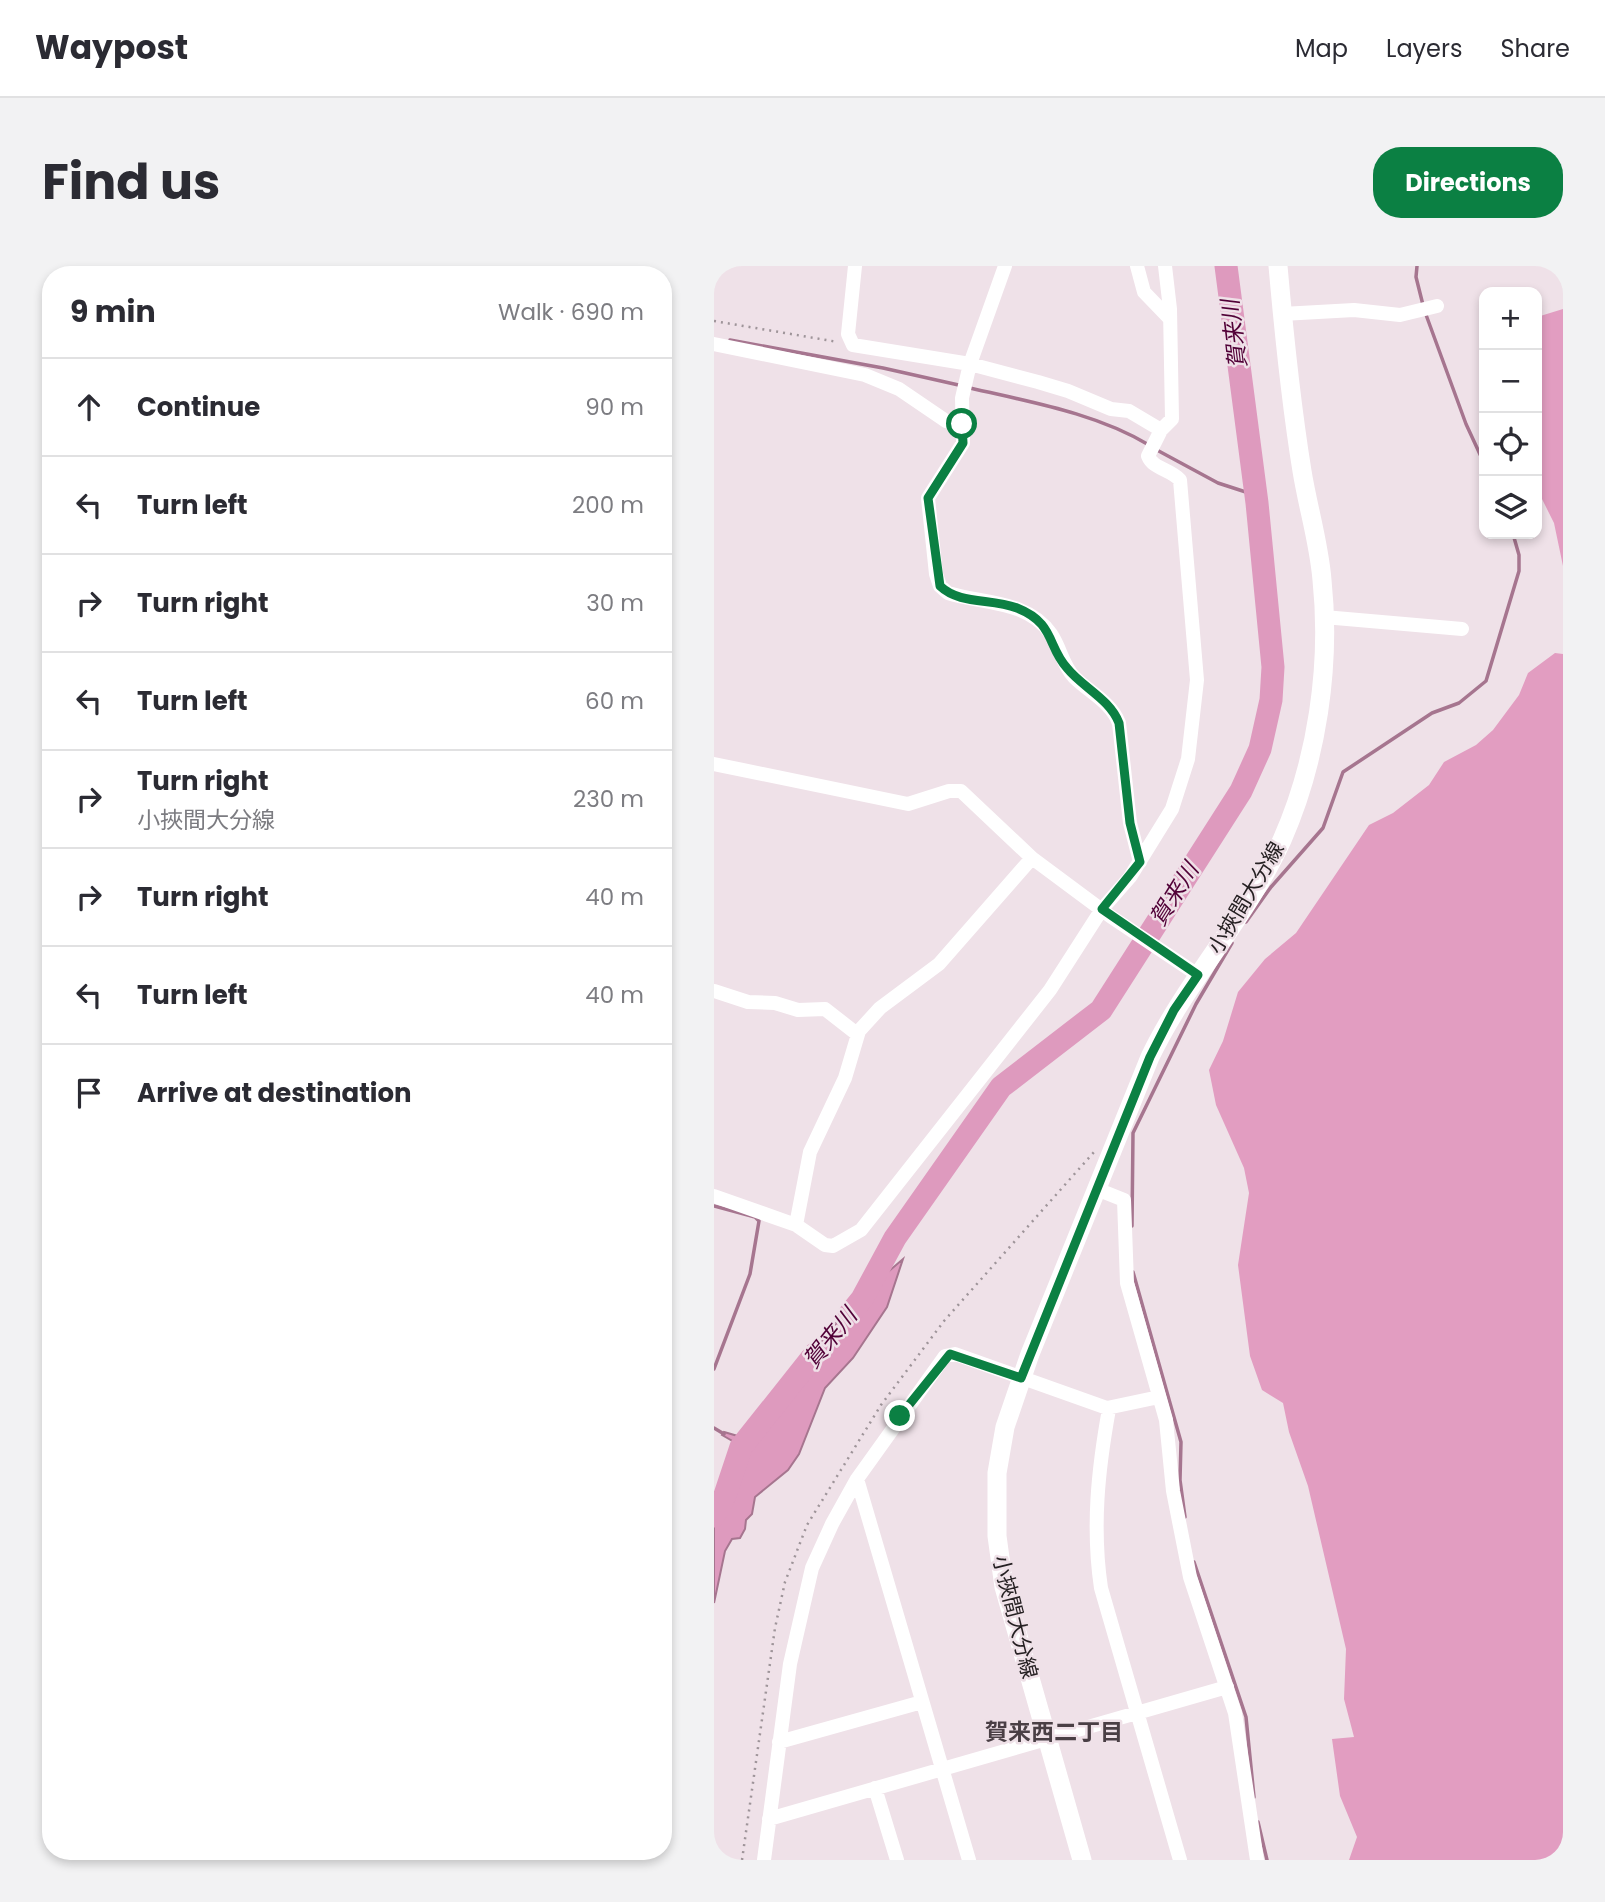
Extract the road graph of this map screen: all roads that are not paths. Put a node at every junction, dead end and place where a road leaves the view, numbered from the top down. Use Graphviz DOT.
graph roads {
  1 [pos="855,266"];
  2 [pos="1005,266"];
  3 [pos="1137,266"];
  4 [pos="1165,266"];
  5 [pos="1278,266"];
  6 [pos="1437,306"];
  7 [pos="1282,314"];
  8 [pos="1170,319"];
  9 [pos="714,344"];
  10 [pos="970,364"];
  11 [pos="962,424"];
  12 [pos="1161,430"];
  13 [pos="1324,617"];
  14 [pos="1462,629"];
  15 [pos="714,764"];
  16 [pos="1032,858"];
  17 [pos="1140,862"];
  18 [pos="1106,912"];
  19 [pos="1191,970"];
  20 [pos="714,991"];
  21 [pos="857,1034"];
  22 [pos="1099,1190"];
  23 [pos="714,1196"];
  24 [pos="796,1225"];
  25 [pos="1021,1378"];
  26 [pos="1159,1397"];
  27 [pos="1109,1409"];
  28 [pos="857,1479"];
  29 [pos="1227,1687"];
  30 [pos="922,1702"];
  31 [pos="1136,1713"];
  32 [pos="1047,1739"];
  33 [pos="779,1742"];
  34 [pos="942,1769"];
  35 [pos="875,1788"];
  36 [pos="769,1819"];
  37 [pos="764,1860"];
  38 [pos="897,1860"];
  39 [pos="969,1860"];
  40 [pos="1082,1860"];
  41 [pos="1181,1860"];
  42 [pos="1257,1860"];
  1 -- 10 [label="street"];
  2 -- 10 [label="street"];
  3 -- 8 [label="street"];
  4 -- 8 [label="street"];
  5 -- 7 [label="main road, 小挾間大分線"];
  6 -- 7 [label="street"];
  7 -- 13 [label="main road, 小挾間大分線"];
  8 -- 12 [label="street"];
  9 -- 11 [label="street"];
  10 -- 11 [label="street"];
  10 -- 12 [label="street"];
  11 -- 17 [label="street"];
  12 -- 17 [label="street"];
  13 -- 14 [label="street"];
  13 -- 19 [label="main road, 小挾間大分線"];
  15 -- 16 [label="street"];
  16 -- 18 [label="street"];
  16 -- 21 [label="street"];
  17 -- 18 [label="street"];
  18 -- 19 [label="street"];
  18 -- 24 [label="street"];
  19 -- 22 [label="main road, 小挾間大分線"];
  20 -- 21 [label="street"];
  21 -- 24 [label="street"];
  22 -- 25 [label="main road, 小挾間大分線"];
  22 -- 26 [label="street"];
  23 -- 24 [label="street"];
  25 -- 27 [label="street"];
  25 -- 28 [label="street"];
  25 -- 32 [label="main road, 小挾間大分線"];
  26 -- 27 [label="street"];
  26 -- 29 [label="street"];
  27 -- 31 [label="street"];
  28 -- 30 [label="street"];
  28 -- 33 [label="street"];
  29 -- 31 [label="street"];
  29 -- 42 [label="street"];
  30 -- 33 [label="street"];
  30 -- 34 [label="street"];
  31 -- 32 [label="street"];
  31 -- 41 [label="street"];
  32 -- 34 [label="street"];
  32 -- 40 [label="main road, 小挾間大分線"];
  33 -- 36 [label="street"];
  34 -- 35 [label="street"];
  34 -- 39 [label="street"];
  35 -- 36 [label="street"];
  35 -- 38 [label="street"];
  36 -- 37 [label="street"];
}
